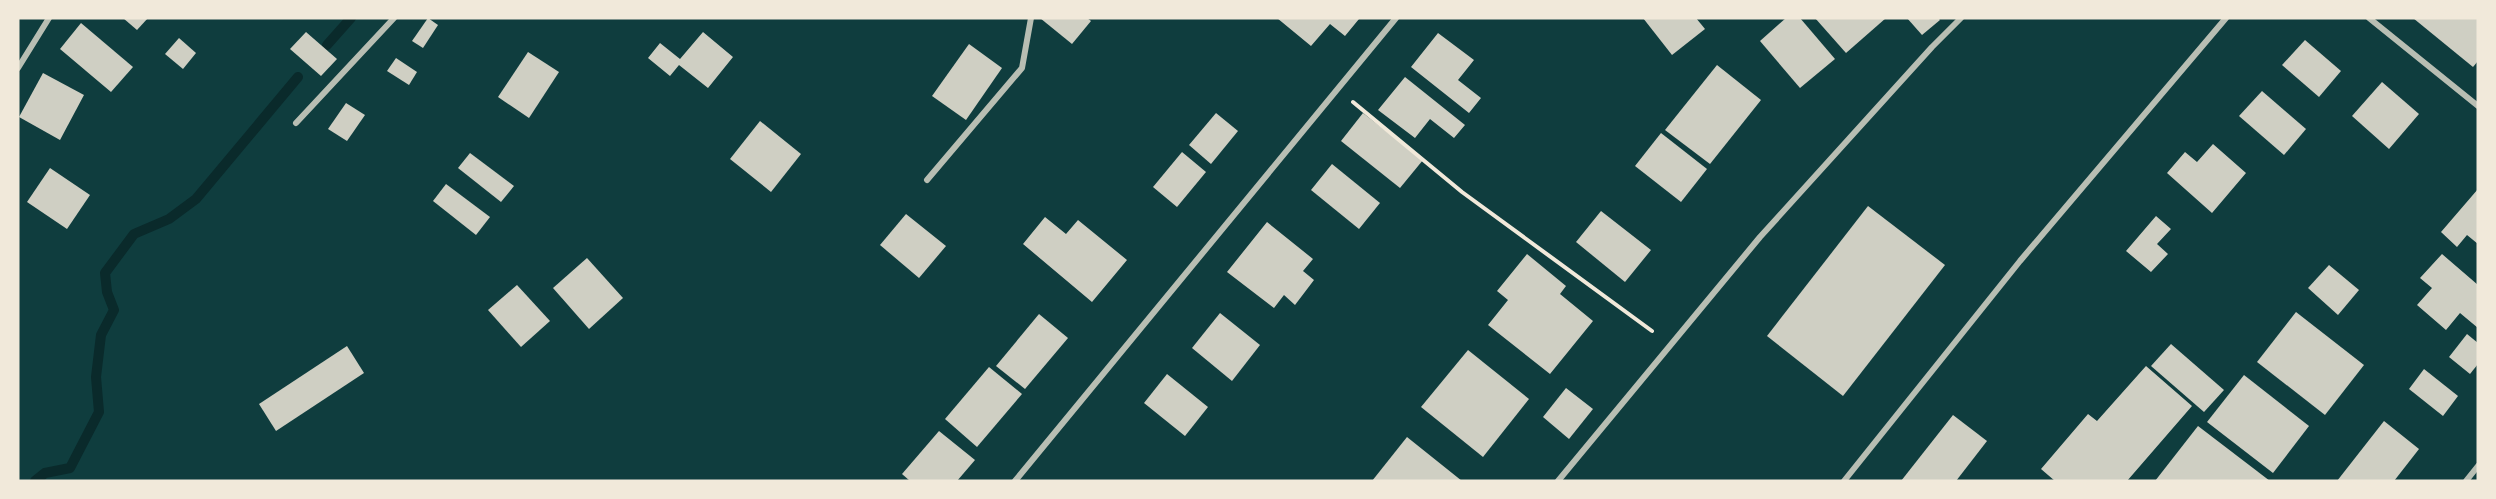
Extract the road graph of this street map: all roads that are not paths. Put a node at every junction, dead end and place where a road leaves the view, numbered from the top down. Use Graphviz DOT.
graph roads {
  1 [pos="49,18"];
  2 [pos="394,18"];
  3 [pos="1031,18"];
  4 [pos="1396,18"];
  5 [pos="1961,18"];
  6 [pos="2226,18"];
  7 [pos="2369,18"];
  8 [pos="18,68"];
  9 [pos="2478,106"];
  10 [pos="296,123"];
  11 [pos="927,180"];
  12 [pos="2478,466"];
  13 [pos="1015,481"];
  14 [pos="1558,481"];
  15 [pos="1844,481"];
  16 [pos="2466,481"];
  1 -- 8 [label="street"];
  2 -- 10 [label="street"];
  3 -- 11 [label="street"];
  4 -- 13 [label="street"];
  5 -- 14 [label="street"];
  6 -- 15 [label="street"];
  7 -- 9 [label="street"];
  12 -- 16 [label="street"];
}
